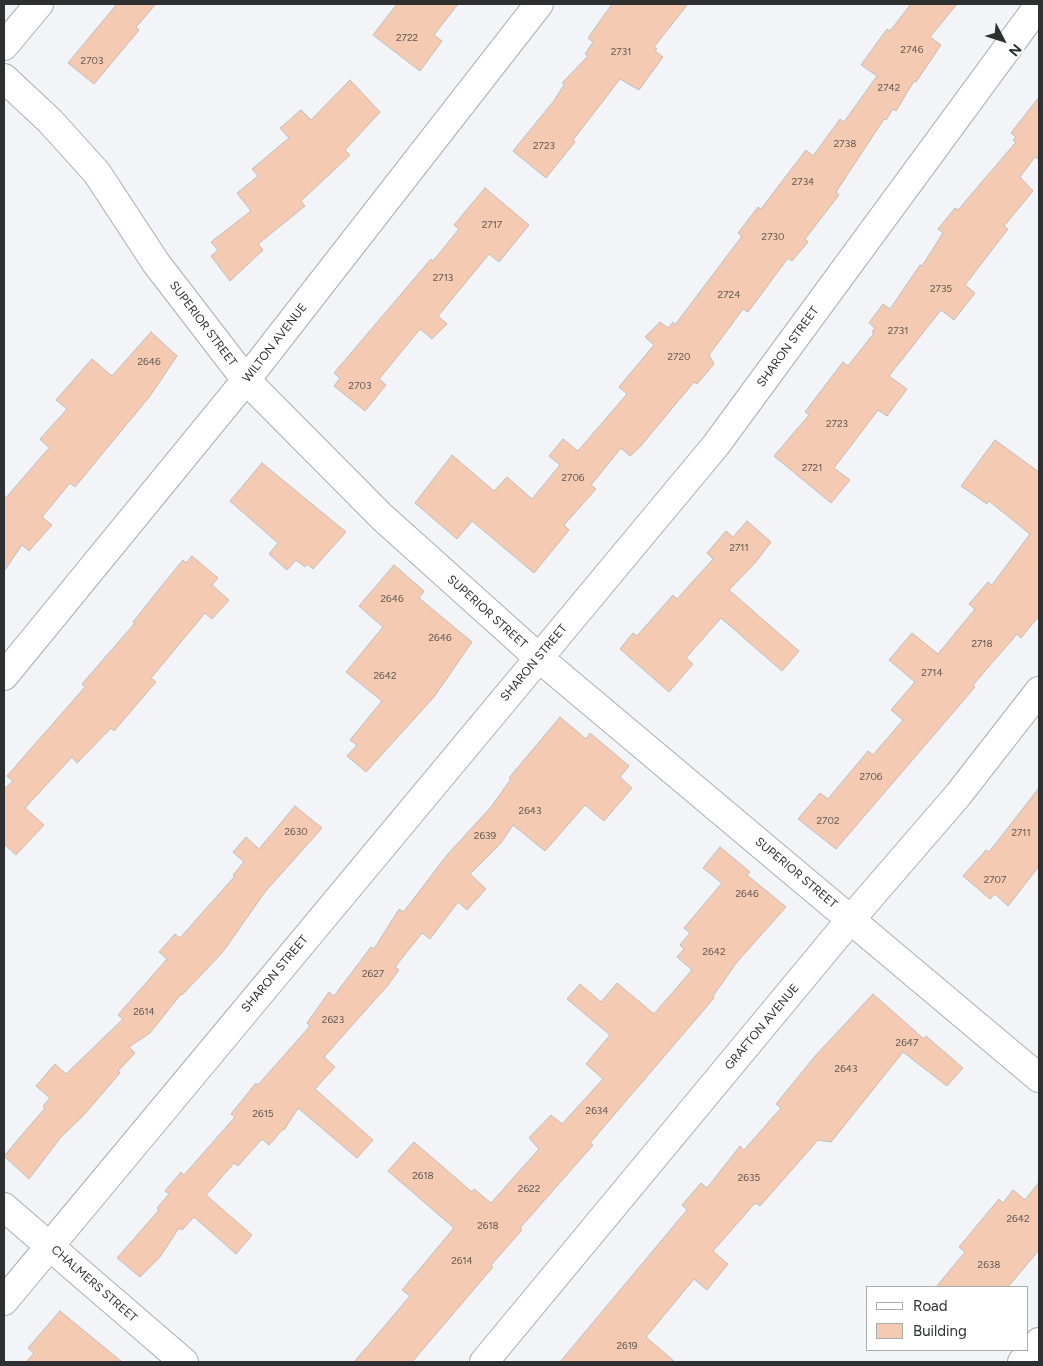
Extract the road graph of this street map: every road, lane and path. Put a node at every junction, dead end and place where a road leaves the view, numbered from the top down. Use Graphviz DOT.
graph roads {
  1 [pos="39,4"];
  2 [pos="539,4"];
  3 [pos="1039,5"];
  4 [pos="4,46"];
  5 [pos="4,78"];
  6 [pos="246,380"];
  7 [pos="538,658"];
  8 [pos="4,676"];
  9 [pos="1039,691"];
  10 [pos="851,920"];
  11 [pos="1039,1078"];
  12 [pos="4,1207"];
  13 [pos="50,1245"];
  14 [pos="4,1301"];
  15 [pos="1039,1342"];
  16 [pos="184,1362"];
  17 [pos="484,1362"];
  18 [pos="1022,1362"];
  1 -- 4 [label="street"];
  2 -- 6 [label="street, WILTON AVENUE"];
  3 -- 7 [label="street, SHARON STREET"];
  5 -- 6 [label="street, SUPERIOR STREET"];
  6 -- 7 [label="street, SUPERIOR STREET"];
  6 -- 8 [label="street, WILTON AVENUE"];
  7 -- 10 [label="street, SUPERIOR STREET"];
  7 -- 13 [label="street, SHARON STREET"];
  9 -- 10 [label="street, GRAFTON AVENUE"];
  10 -- 11 [label="street, SUPERIOR STREET"];
  10 -- 17 [label="street, GRAFTON AVENUE"];
  12 -- 13 [label="street, CHALMERS STREET"];
  13 -- 14 [label="street, SHARON STREET"];
  13 -- 16 [label="street, CHALMERS STREET"];
  15 -- 18 [label="street"];
}
